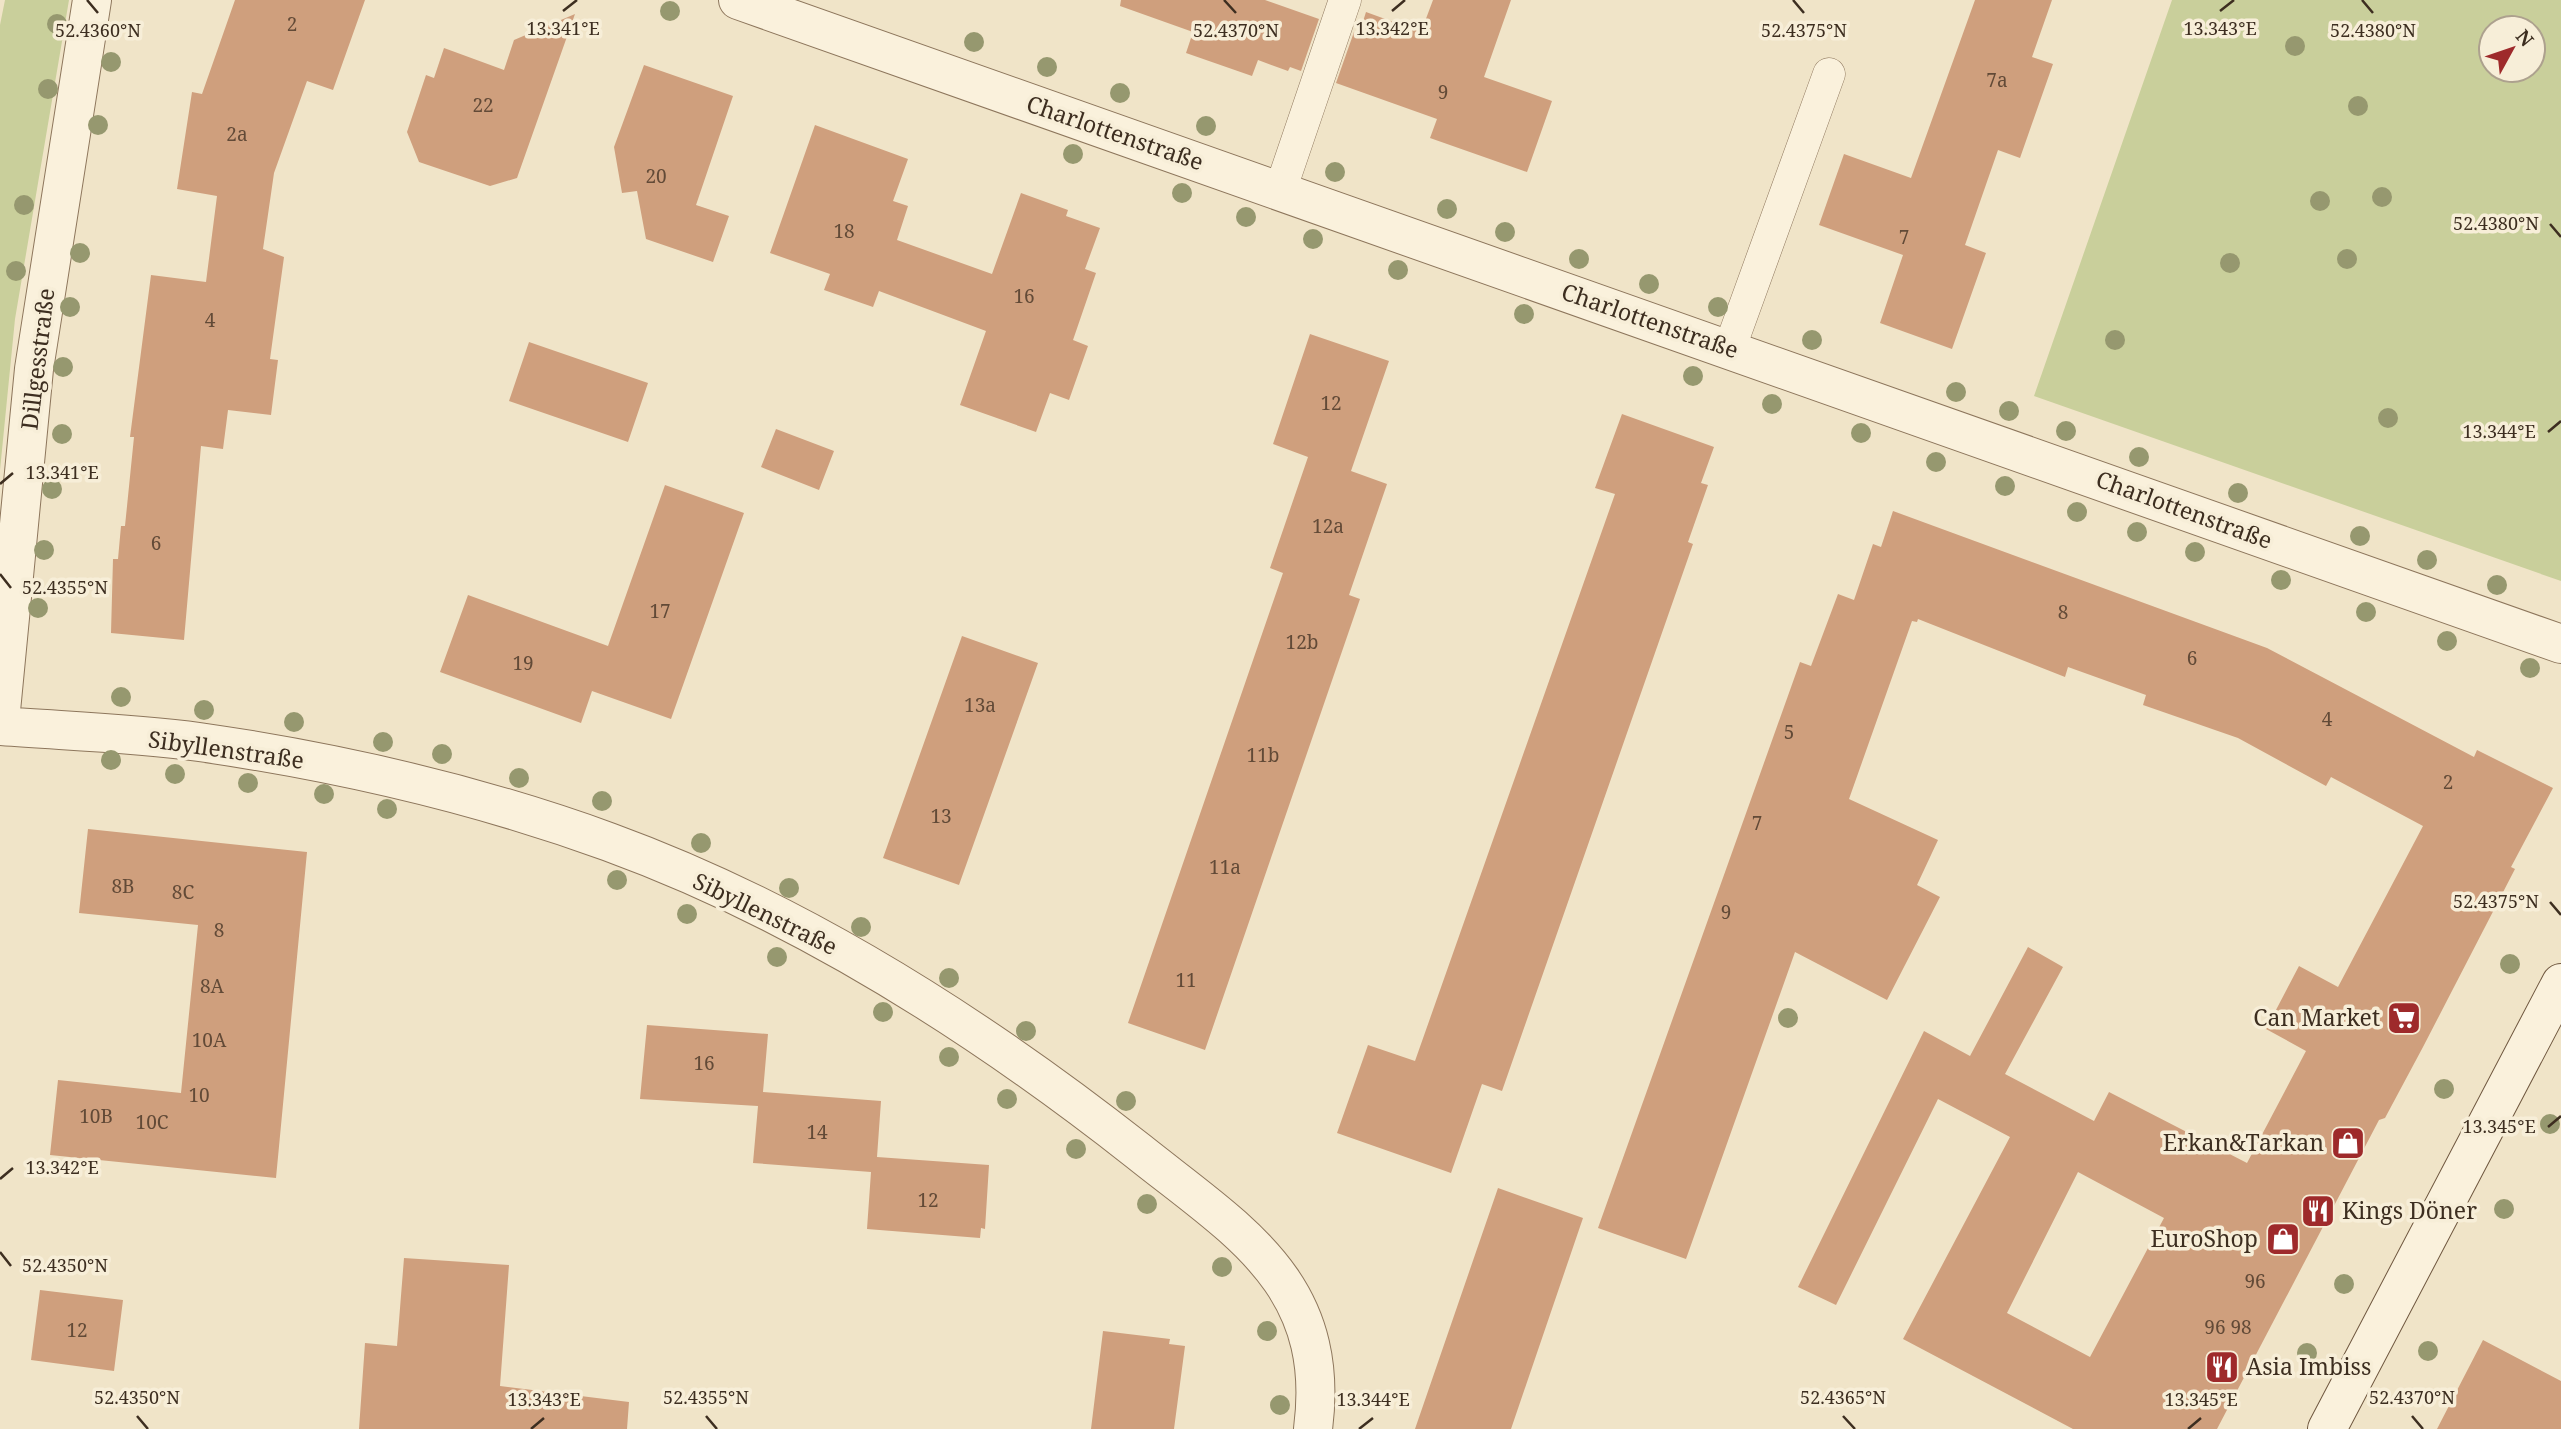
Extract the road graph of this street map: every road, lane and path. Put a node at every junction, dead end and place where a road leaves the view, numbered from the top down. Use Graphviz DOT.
graph roads {
  1 [pos="92,0"];
  2 [pos="738,0"];
  3 [pos="1345,0"];
  4 [pos="1829,74"];
  5 [pos="1280,191"];
  6 [pos="1729,350"];
  7 [pos="2561,645"];
  8 [pos="0,723"];
  9 [pos="2561,983"];
  10 [pos="1313,1429"];
  11 [pos="2327,1429"];
  1 -- 8 [label="street, Dillgesstraße"];
  2 -- 5 [label="street, Charlottenstraße"];
  3 -- 5 [label="lane"];
  4 -- 6 [label="lane"];
  5 -- 6 [label="street, Charlottenstraße"];
  6 -- 7 [label="street, Charlottenstraße"];
  8 -- 10 [label="street, Sibyllenstraße"];
  9 -- 11 [label="street"];
}
